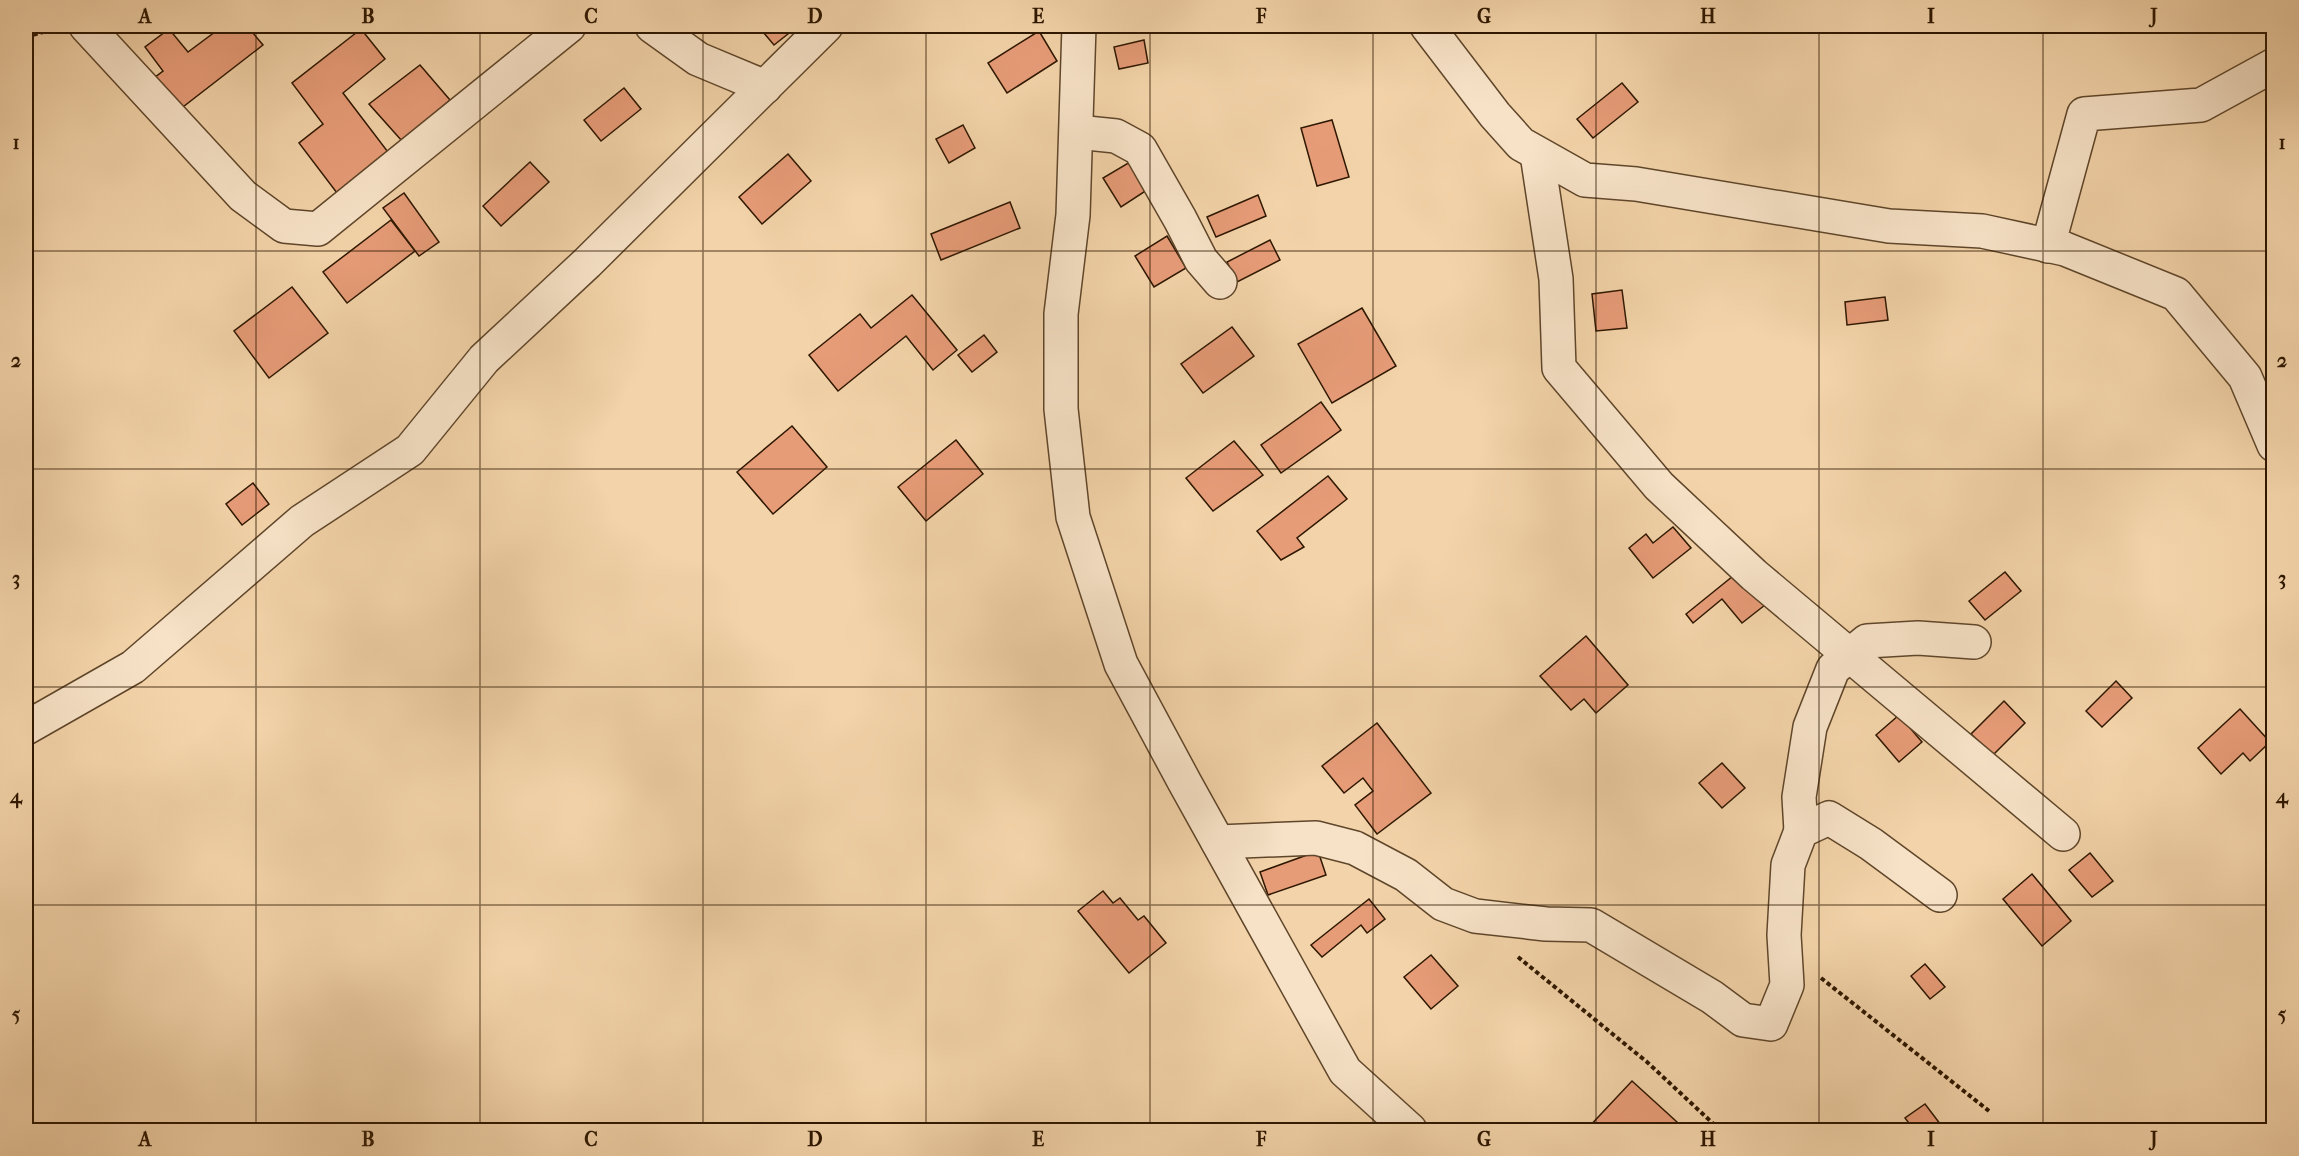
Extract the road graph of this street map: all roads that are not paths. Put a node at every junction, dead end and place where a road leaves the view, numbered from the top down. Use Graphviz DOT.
graph roads {
  1 [pos="86,26"];
  2 [pos="569,26"];
  3 [pos="652,26"];
  4 [pos="826,26"];
  5 [pos="1079,26"];
  6 [pos="1427,26"];
  7 [pos="2274,64"];
  8 [pos="765,87"];
  9 [pos="1077,132"];
  10 [pos="1537,154"];
  11 [pos="2048,246"];
  12 [pos="1220,282"];
  13 [pos="2274,445"];
  14 [pos="1974,642"];
  15 [pos="1849,656"];
  16 [pos="26,728"];
  17 [pos="1801,831"];
  18 [pos="2063,834"];
  19 [pos="1218,843"];
  20 [pos="1940,895"];
  21 [pos="1410,1131"];
  1 -- 2 [label="street"];
  3 -- 8 [label="street"];
  4 -- 8 [label="street"];
  5 -- 9 [label="street"];
  6 -- 10 [label="street"];
  7 -- 11 [label="street"];
  8 -- 16 [label="street"];
  9 -- 12 [label="street"];
  9 -- 19 [label="street"];
  10 -- 11 [label="street"];
  10 -- 15 [label="street"];
  11 -- 13 [label="street"];
  14 -- 15 [label="street"];
  15 -- 17 [label="street"];
  15 -- 18 [label="street"];
  17 -- 19 [label="street"];
  17 -- 20 [label="street"];
  19 -- 21 [label="street"];
}
